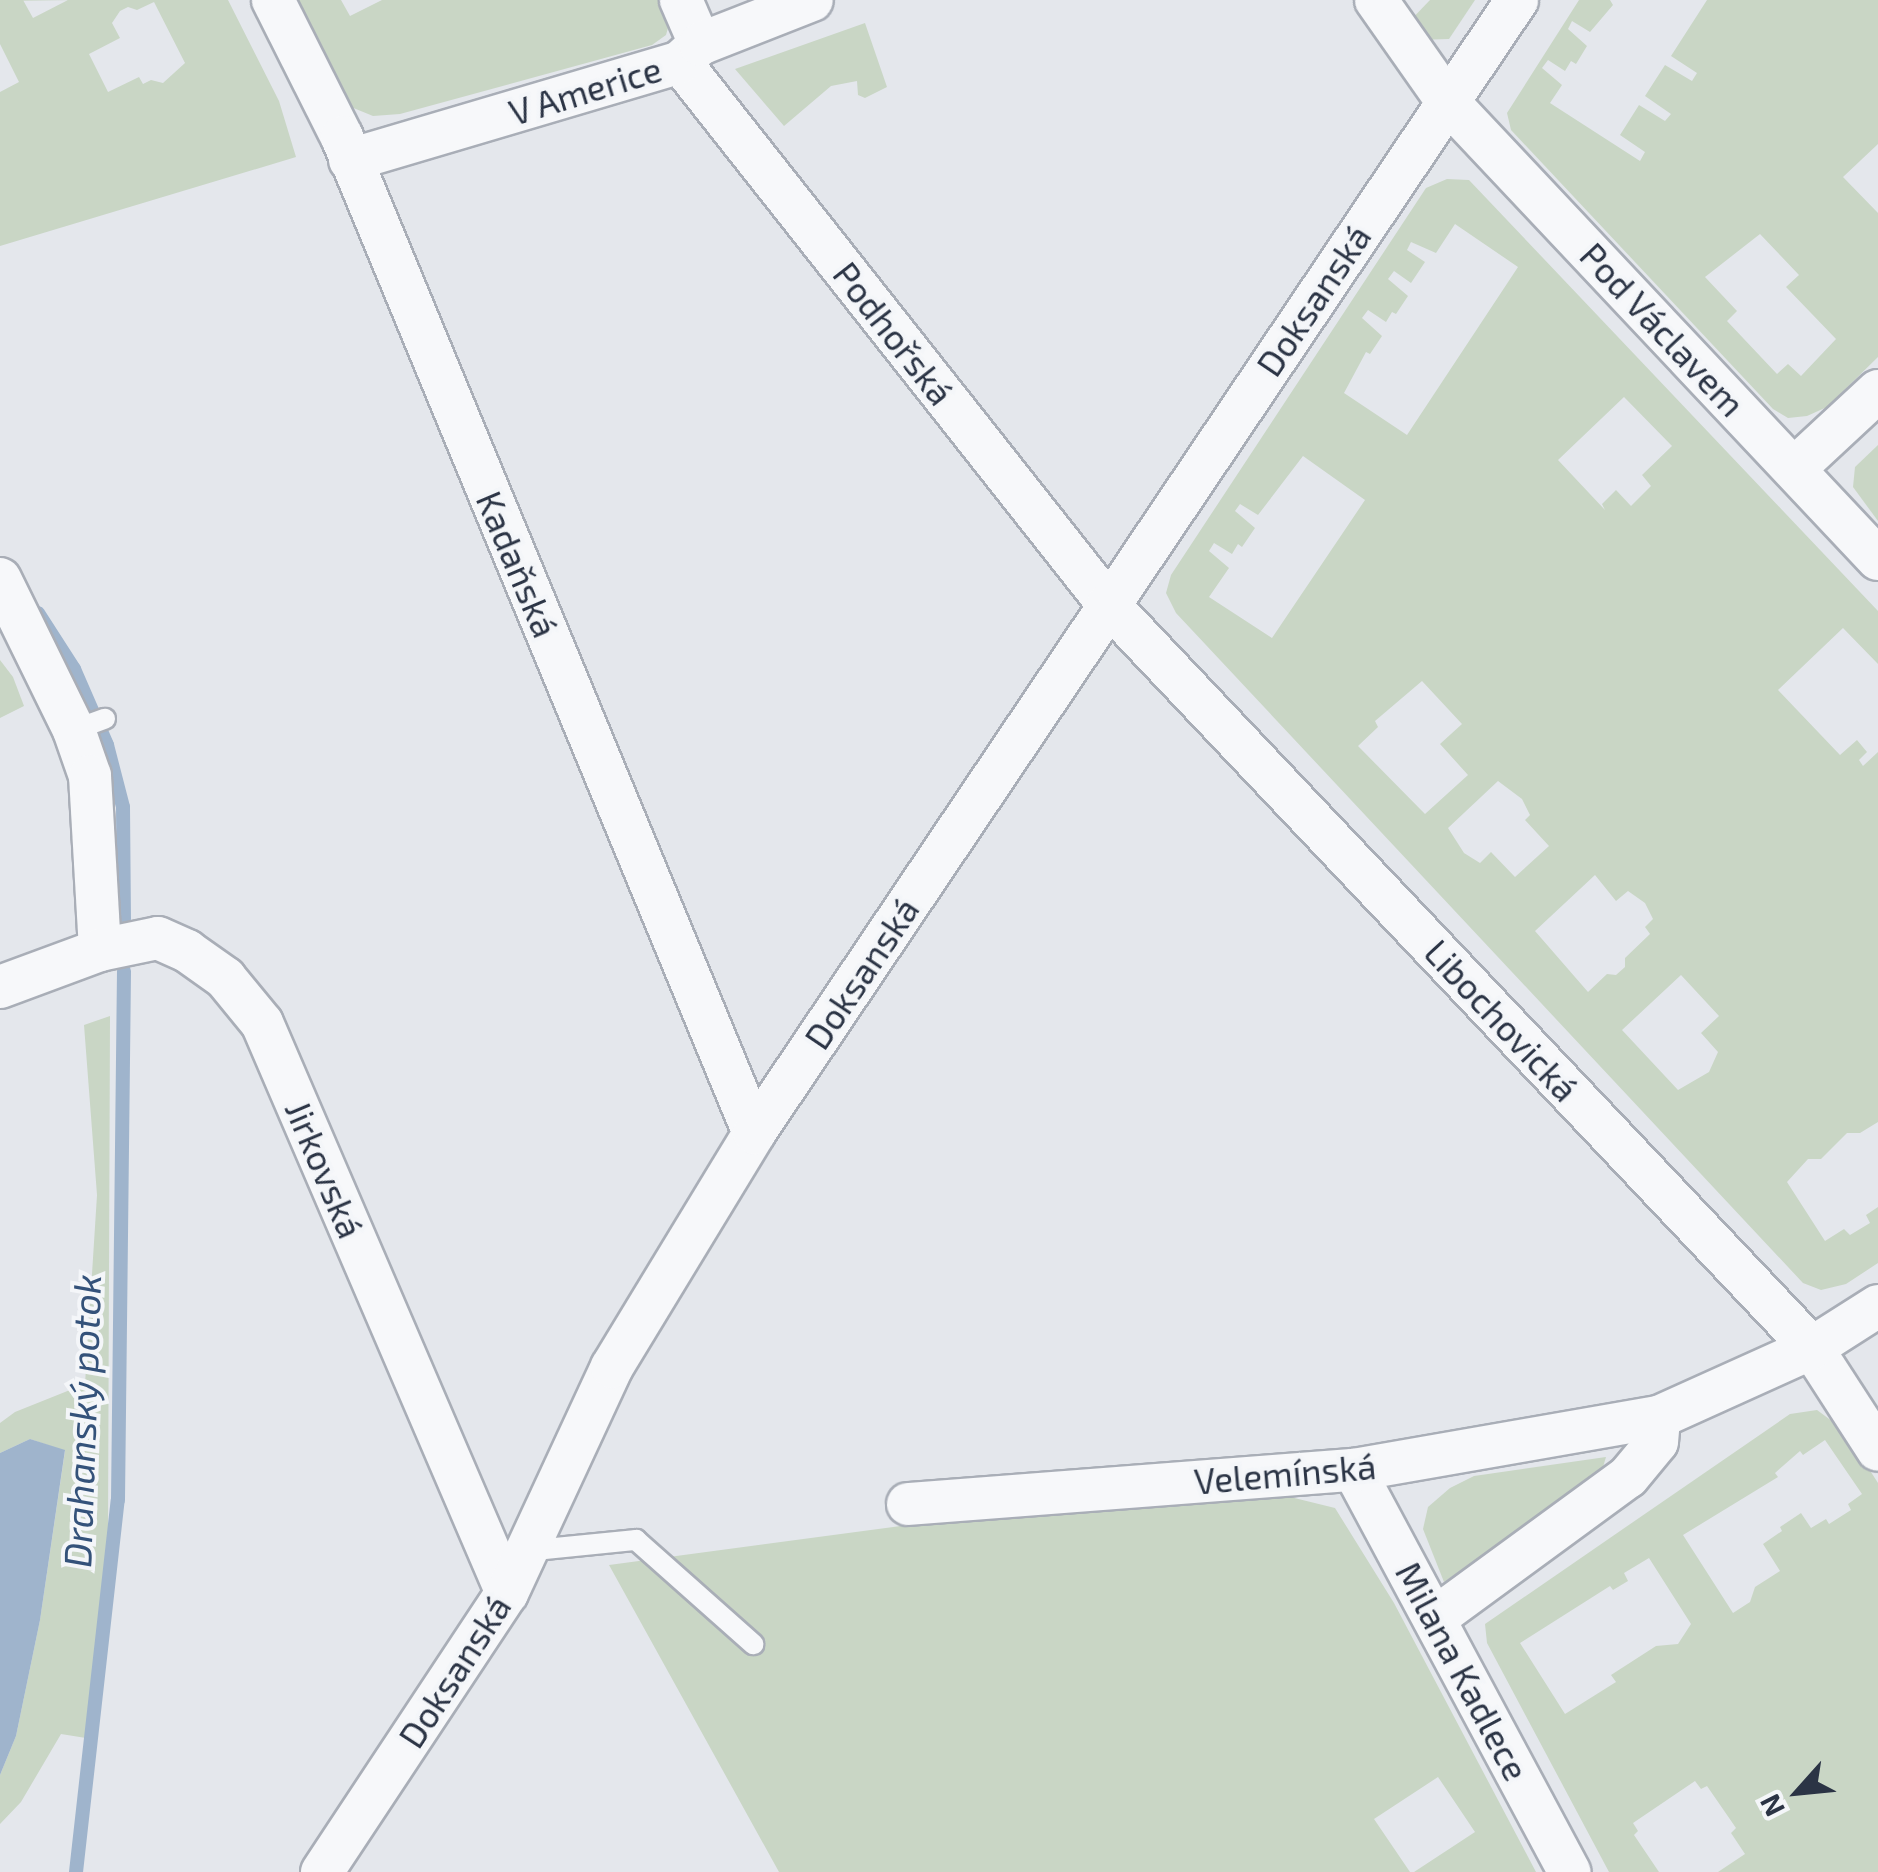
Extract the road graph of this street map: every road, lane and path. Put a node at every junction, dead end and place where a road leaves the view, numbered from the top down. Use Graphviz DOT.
graph roads {
  1 [pos="272,0"];
  2 [pos="680,0"];
  3 [pos="812,0"];
  4 [pos="1376,0"];
  5 [pos="1517,0"];
  6 [pos="690,53"];
  7 [pos="1447,101"];
  8 [pos="350,160"];
  9 [pos="1878,391"];
  10 [pos="1795,468"];
  11 [pos="1878,558"];
  12 [pos="0,579"];
  13 [pos="1108,604"];
  14 [pos="100,950"];
  15 [pos="0,987"];
  16 [pos="754,1133"];
  17 [pos="1878,1306"];
  18 [pos="1812,1348"];
  19 [pos="1659,1418"];
  20 [pos="1878,1450"];
  21 [pos="1354,1470"];
  22 [pos="908,1504"];
  23 [pos="523,1552"];
  24 [pos="506,1594"];
  25 [pos="1436,1618"];
  26 [pos="753,1644"];
  27 [pos="322,1872"];
  28 [pos="1570,1872"];
  1 -- 8 [label="street, Kadaňská"];
  2 -- 6 [label="street, Podhořská"];
  3 -- 6 [label="street, V Americe"];
  4 -- 7 [label="street, Pod Václavem"];
  5 -- 7 [label="street, Doksanská"];
  6 -- 8 [label="street, V Americe"];
  6 -- 13 [label="street, Podhořská"];
  7 -- 10 [label="street, Pod Václavem"];
  7 -- 13 [label="street, Doksanská"];
  8 -- 16 [label="street, Kadaňská"];
  9 -- 10 [label="street"];
  10 -- 11 [label="street, Pod Václavem"];
  12 -- 14 [label="street"];
  13 -- 16 [label="street, Doksanská"];
  13 -- 18 [label="street, Libochovická"];
  14 -- 15 [label="street, Jirkovská"];
  14 -- 24 [label="street, Jirkovská"];
  16 -- 23 [label="street, Doksanská"];
  17 -- 18 [label="street, Velemínská"];
  18 -- 19 [label="street, Velemínská"];
  18 -- 20 [label="street, Libochovická"];
  19 -- 21 [label="street, Velemínská"];
  19 -- 25 [label="street"];
  21 -- 22 [label="street, Velemínská"];
  21 -- 25 [label="street, Milana Kadlece"];
  23 -- 24 [label="street, Doksanská"];
  23 -- 26 [label="lane"];
  24 -- 27 [label="street, Doksanská"];
  25 -- 28 [label="street, Milana Kadlece"];
}
